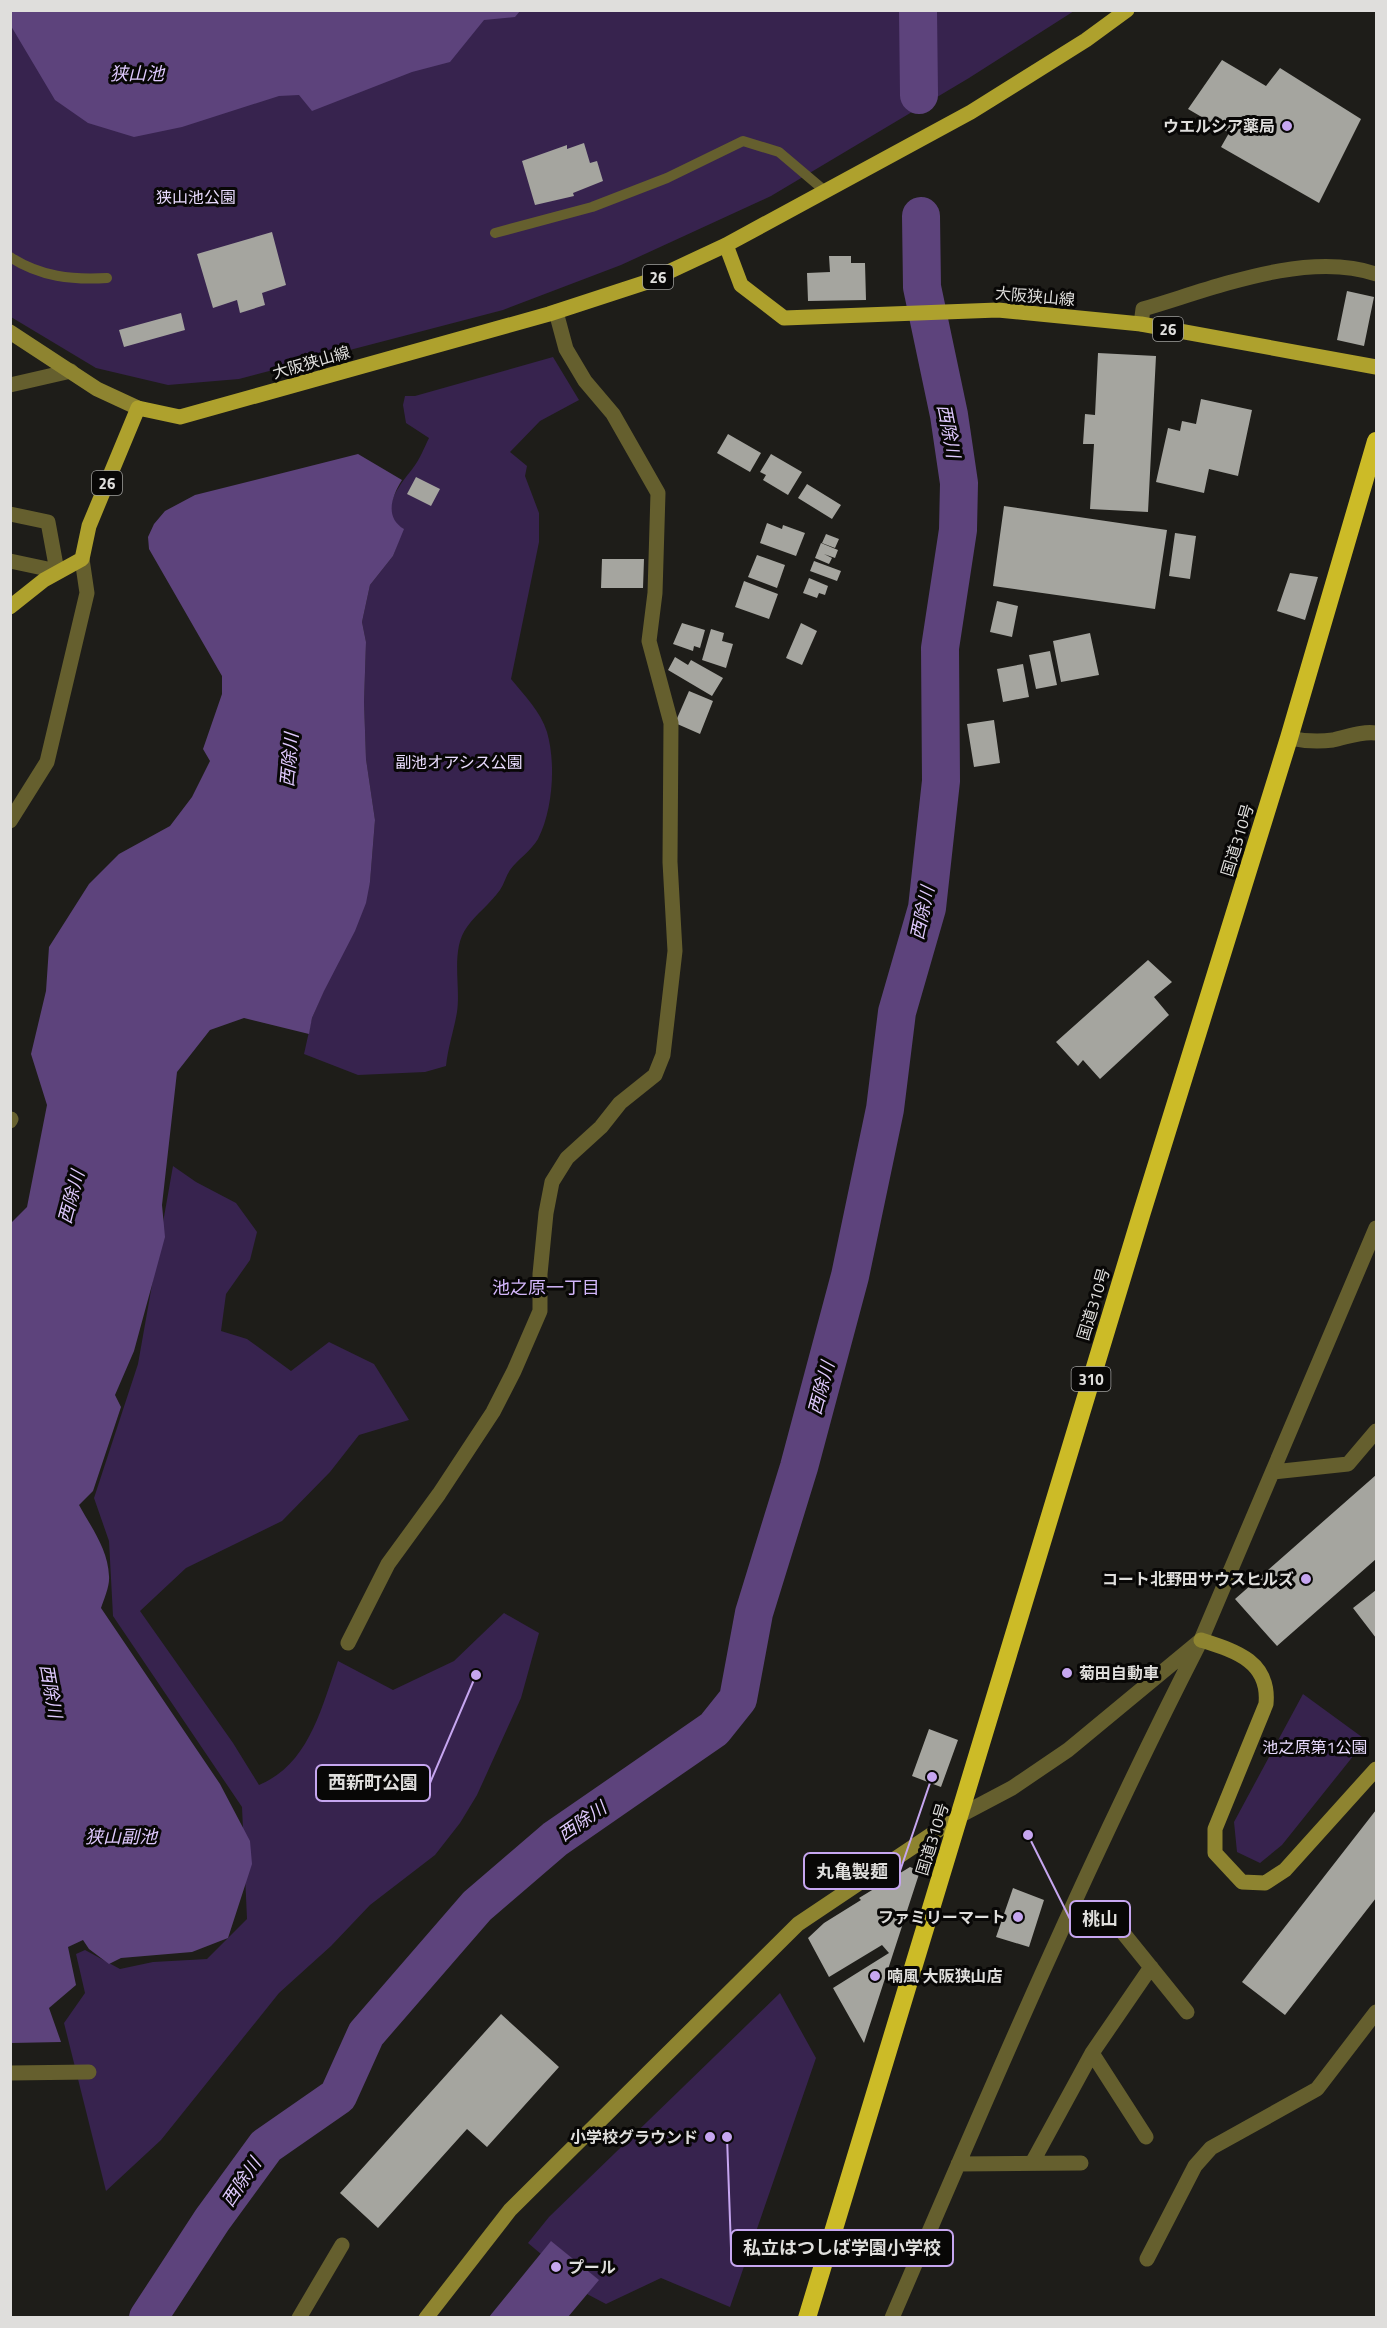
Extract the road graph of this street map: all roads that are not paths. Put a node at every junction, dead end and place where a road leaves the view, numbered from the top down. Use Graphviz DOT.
graph roads {
  1 [pos="1127,10"];
  2 [pos="825,191"];
  3 [pos="495,233"];
  4 [pos="726,245"];
  5 [pos="10,257"];
  6 [pos="1377,274"];
  7 [pos="107,278"];
  8 [pos="556,312"];
  9 [pos="1141,324"];
  10 [pos="10,332"];
  11 [pos="1377,367"];
  12 [pos="71,371"];
  13 [pos="10,385"];
  14 [pos="138,408"];
  15 [pos="1377,441"];
  16 [pos="10,514"];
  17 [pos="82,560"];
  18 [pos="10,561"];
  19 [pos="57,571"];
  20 [pos="10,607"];
  21 [pos="1377,733"];
  22 [pos="1288,738"];
  23 [pos="10,821"];
  24 [pos="1377,1228"];
  25 [pos="1377,1431"];
  26 [pos="1273,1472"];
  27 [pos="1201,1640"];
  28 [pos="348,1643"];
  29 [pos="1377,1769"];
  30 [pos="959,1816"];
  31 [pos="1071,1911"];
  32 [pos="1151,1967"];
  33 [pos="1187,2012"];
  34 [pos="1377,2012"];
  35 [pos="1092,2053"];
  36 [pos="89,2072"];
  37 [pos="10,2073"];
  38 [pos="1146,2137"];
  39 [pos="1032,2163"];
  40 [pos="1081,2163"];
  41 [pos="958,2164"];
  42 [pos="342,2245"];
  43 [pos="1148,2259"];
  44 [pos="299,2318"];
  45 [pos="426,2318"];
  46 [pos="807,2318"];
  47 [pos="892,2318"];
  1 -- 2 [label="main road, 大阪狭山線 / 26"];
  2 -- 3 [label="lane"];
  2 -- 4 [label="main road, 大阪狭山線 / 26"];
  4 -- 8 [label="main road, 大阪狭山線 / 26"];
  4 -- 9 [label="main road, 大阪狭山線 / 26"];
  5 -- 7 [label="lane"];
  6 -- 9 [label="street"];
  8 -- 14 [label="main road, 大阪狭山線 / 26"];
  8 -- 28 [label="street"];
  9 -- 11 [label="main road, 大阪狭山線 / 26"];
  10 -- 12 [label="street"];
  12 -- 13 [label="street"];
  12 -- 14 [label="street"];
  14 -- 17 [label="main road, 26"];
  15 -- 22 [label="highway, 国道310号 / 310"];
  16 -- 19 [label="street"];
  17 -- 19 [label="main road"];
  17 -- 23 [label="street"];
  18 -- 19 [label="street"];
  19 -- 20 [label="main road"];
  21 -- 22 [label="street"];
  22 -- 30 [label="highway, 国道310号 / 310"];
  24 -- 26 [label="street"];
  25 -- 26 [label="street"];
  26 -- 27 [label="street"];
  27 -- 29 [label="street"];
  27 -- 30 [label="street"];
  27 -- 31 [label="street"];
  30 -- 45 [label="street"];
  30 -- 46 [label="highway, 国道310号 / 310"];
  31 -- 32 [label="street"];
  31 -- 41 [label="street"];
  32 -- 33 [label="street"];
  32 -- 35 [label="street"];
  34 -- 43 [label="street"];
  35 -- 38 [label="street"];
  35 -- 39 [label="street"];
  36 -- 37 [label="street"];
  39 -- 40 [label="street"];
  39 -- 41 [label="street"];
  41 -- 47 [label="street"];
  42 -- 44 [label="street"];
}
